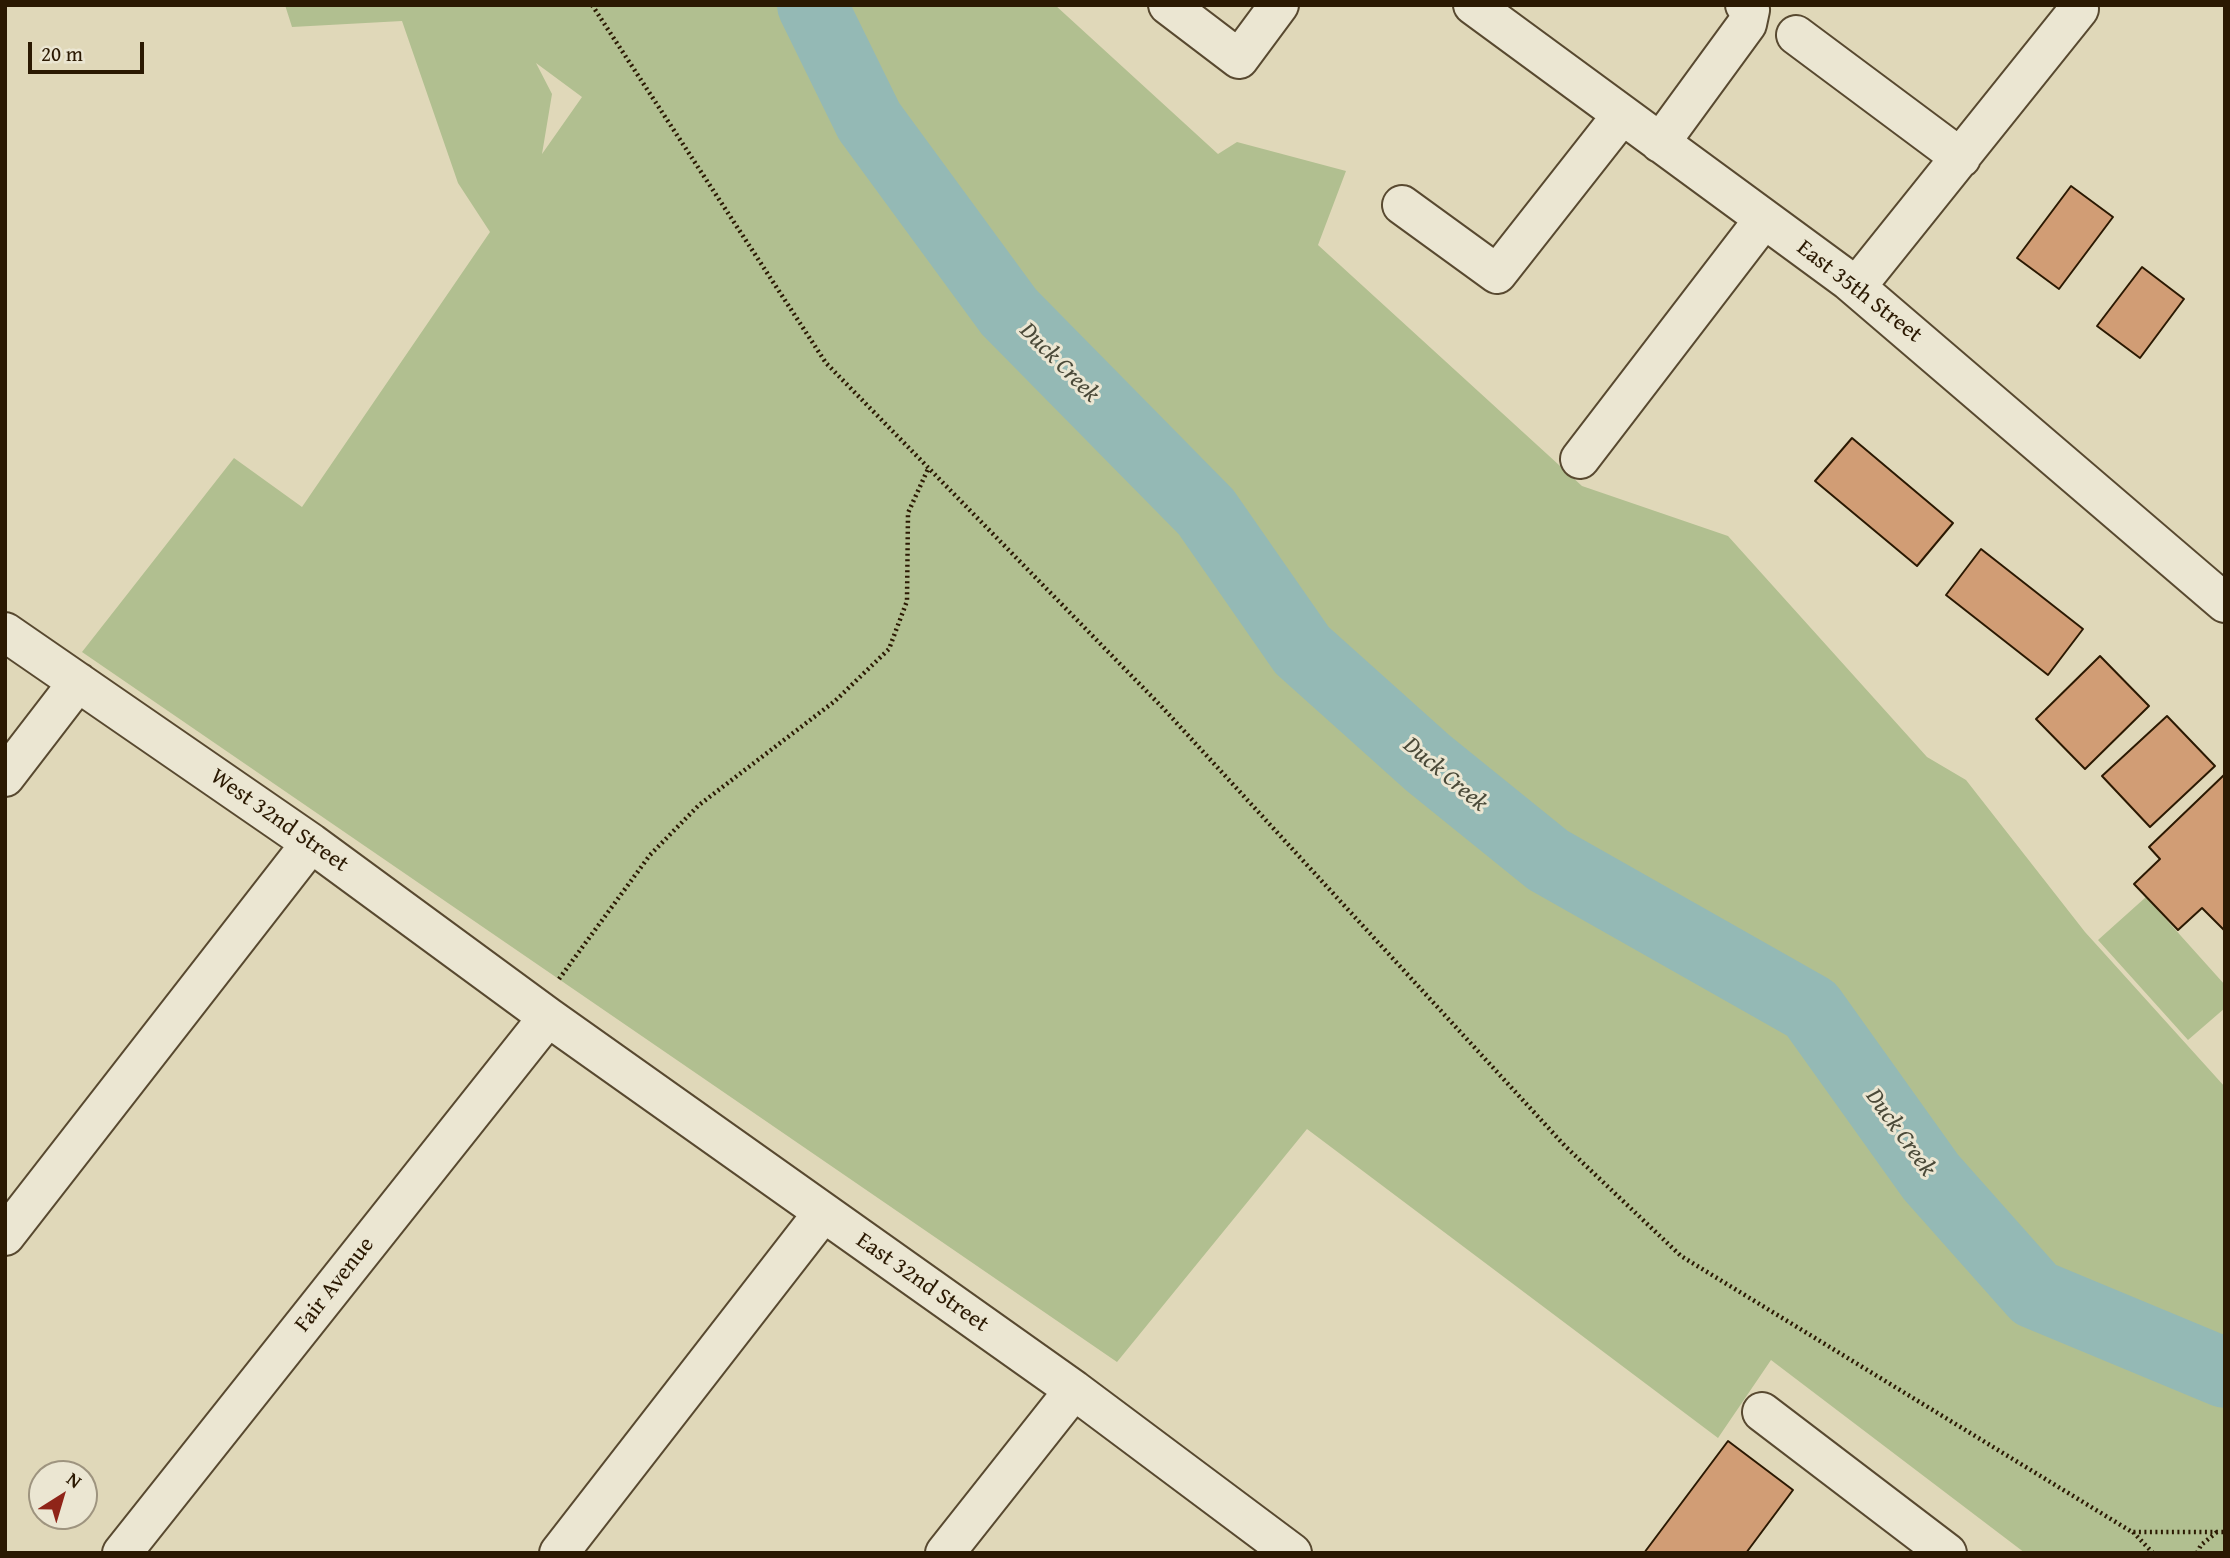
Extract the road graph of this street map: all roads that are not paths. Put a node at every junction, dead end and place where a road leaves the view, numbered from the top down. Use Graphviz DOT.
graph roads {
  1 [pos="1168,5"];
  2 [pos="1279,5"];
  3 [pos="1473,5"];
  4 [pos="1745,5"];
  5 [pos="2079,9"];
  6 [pos="1796,35"];
  7 [pos="1622,115"];
  8 [pos="1661,143"];
  9 [pos="1961,158"];
  10 [pos="1402,205"];
  11 [pos="1764,219"];
  12 [pos="1856,287"];
  13 [pos="1580,459"];
  14 [pos="2225,603"];
  15 [pos="5,632"];
  16 [pos="78,681"];
  17 [pos="5,777"];
  18 [pos="312,843"];
  19 [pos="543,1012"];
  20 [pos="823,1213"];
  21 [pos="5,1236"];
  22 [pos="1074,1390"];
  23 [pos="1762,1412"];
  24 [pos="1929,1547"];
  25 [pos="122,1553"];
  26 [pos="559,1553"];
  27 [pos="945,1553"];
  28 [pos="1292,1553"];
  1 -- 2 [label="street"];
  3 -- 7 [label="street, East 35th Street"];
  4 -- 8 [label="street"];
  5 -- 9 [label="street"];
  6 -- 9 [label="street"];
  7 -- 8 [label="street, East 35th Street"];
  7 -- 10 [label="street"];
  8 -- 11 [label="street, East 35th Street"];
  9 -- 12 [label="street"];
  11 -- 12 [label="street, East 35th Street"];
  11 -- 13 [label="street"];
  12 -- 14 [label="street, East 35th Street"];
  15 -- 16 [label="street, West 32nd Street"];
  16 -- 17 [label="street"];
  16 -- 18 [label="street, West 32nd Street"];
  18 -- 19 [label="street, West 32nd Street"];
  18 -- 21 [label="street"];
  19 -- 20 [label="street, East 32nd Street"];
  19 -- 25 [label="street, Fair Avenue"];
  20 -- 22 [label="street, East 32nd Street"];
  20 -- 26 [label="street"];
  22 -- 27 [label="street"];
  22 -- 28 [label="street, East 32nd Street"];
  23 -- 24 [label="street"];
}
